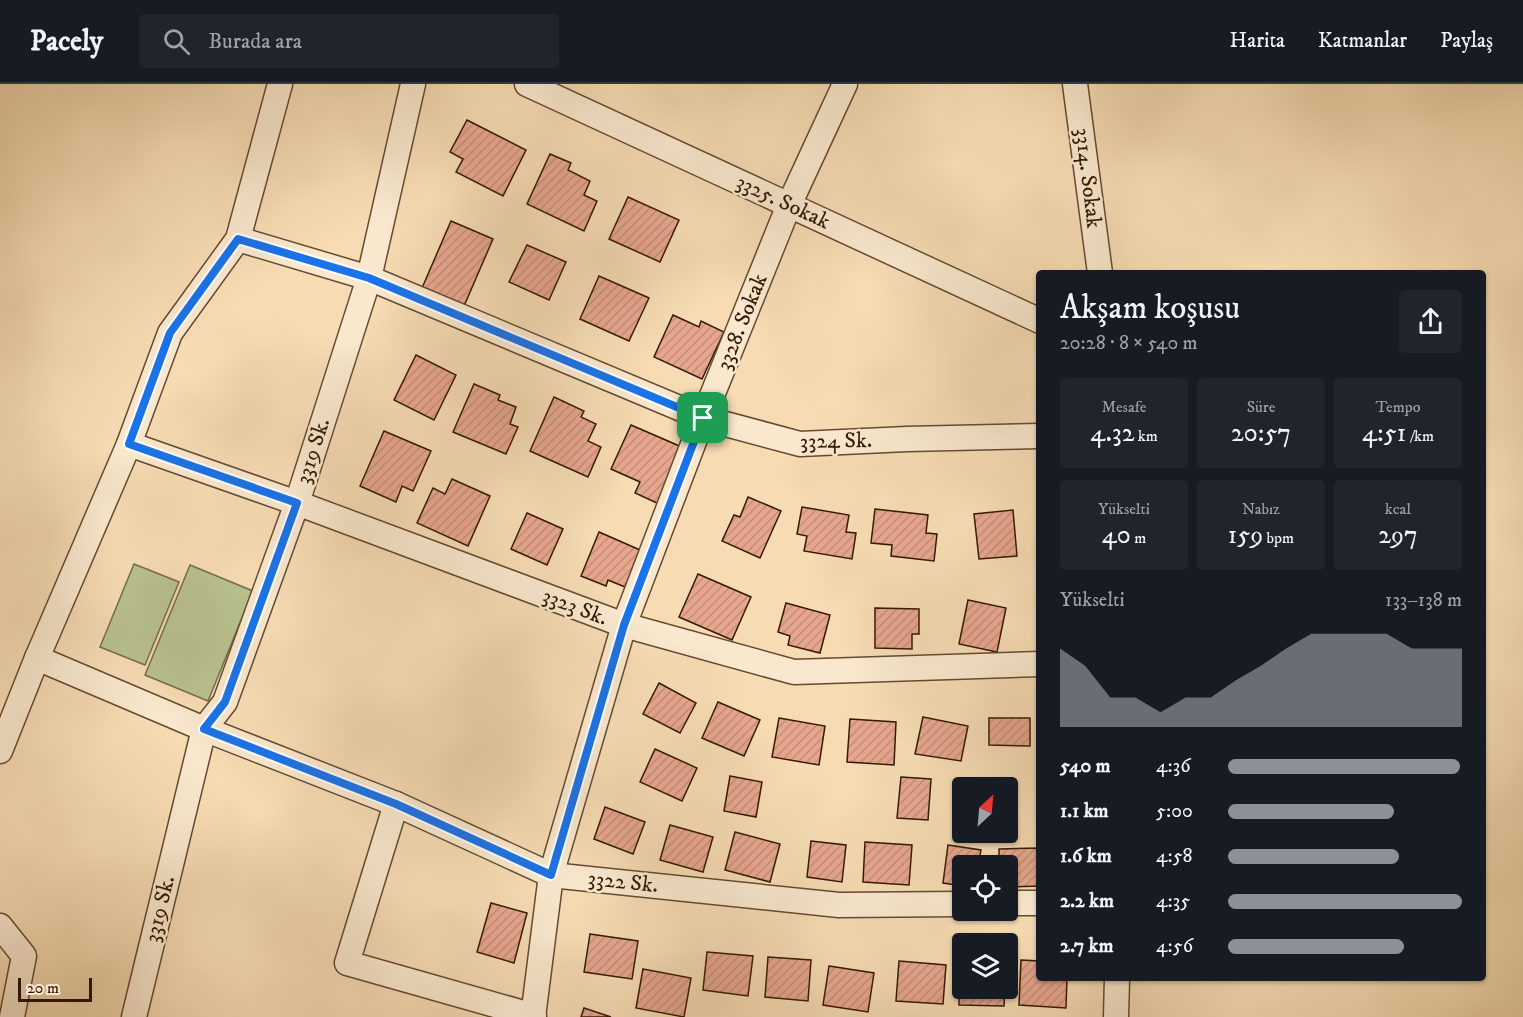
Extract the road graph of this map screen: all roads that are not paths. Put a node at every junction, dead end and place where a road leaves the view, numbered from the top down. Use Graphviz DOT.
graph roads {
  1 [pos="280,84"];
  2 [pos="413,84"];
  3 [pos="527,84"];
  4 [pos="845,84"];
  5 [pos="1076,84"];
  6 [pos="556,89"];
  7 [pos="789,205"];
  8 [pos="238,239"];
  9 [pos="1100,270"];
  10 [pos="369,278"];
  11 [pos="1036,319"];
  12 [pos="703,418"];
  13 [pos="1036,436"];
  14 [pos="129,444"];
  15 [pos="297,503"];
  16 [pos="624,625"];
  17 [pos="37,658"];
  18 [pos="1036,664"];
  19 [pos="204,729"];
  20 [pos="0,751"];
  21 [pos="396,804"];
  22 [pos="551,875"];
  23 [pos="1018,903"];
  24 [pos="1036,903"];
  25 [pos="952,904"];
  26 [pos="0,926"];
  27 [pos="1117,981"];
  28 [pos="12,1017"];
  29 [pos="134,1017"];
  30 [pos="533,1017"];
  31 [pos="1116,1017"];
  1 -- 8 [label="street"];
  2 -- 10 [label="street, 3319 Sk."];
  3 -- 6 [label="street, 3325. Sokak"];
  4 -- 7 [label="street, 3328. Sokak"];
  5 -- 9 [label="street, 3314. Sokak"];
  6 -- 7 [label="street, 3325. Sokak"];
  7 -- 11 [label="street, 3325. Sokak"];
  7 -- 12 [label="street, 3328. Sokak"];
  8 -- 10 [label="street, 3324 Sk."];
  8 -- 14 [label="street"];
  10 -- 12 [label="street, 3324 Sk."];
  10 -- 15 [label="street, 3319 Sk."];
  12 -- 13 [label="street, 3324 Sk."];
  12 -- 16 [label="street, 3328. Sokak"];
  14 -- 15 [label="street, 3323 Sk."];
  14 -- 17 [label="street"];
  15 -- 16 [label="street, 3323 Sk."];
  15 -- 19 [label="street, 3319 Sk."];
  16 -- 18 [label="street, 3323 Sk."];
  16 -- 22 [label="street, 3328. Sokak"];
  17 -- 19 [label="street, 3322 Sk."];
  17 -- 20 [label="street"];
  19 -- 21 [label="street, 3322 Sk."];
  19 -- 29 [label="street, 3319 Sk."];
  21 -- 22 [label="street, 3322 Sk."];
  21 -- 30 [label="street"];
  22 -- 25 [label="street, 3322 Sk."];
  22 -- 30 [label="street, 3328. Sokak"];
  23 -- 24 [label="street"];
  26 -- 28 [label="street"];
  27 -- 31 [label="street"];
}
